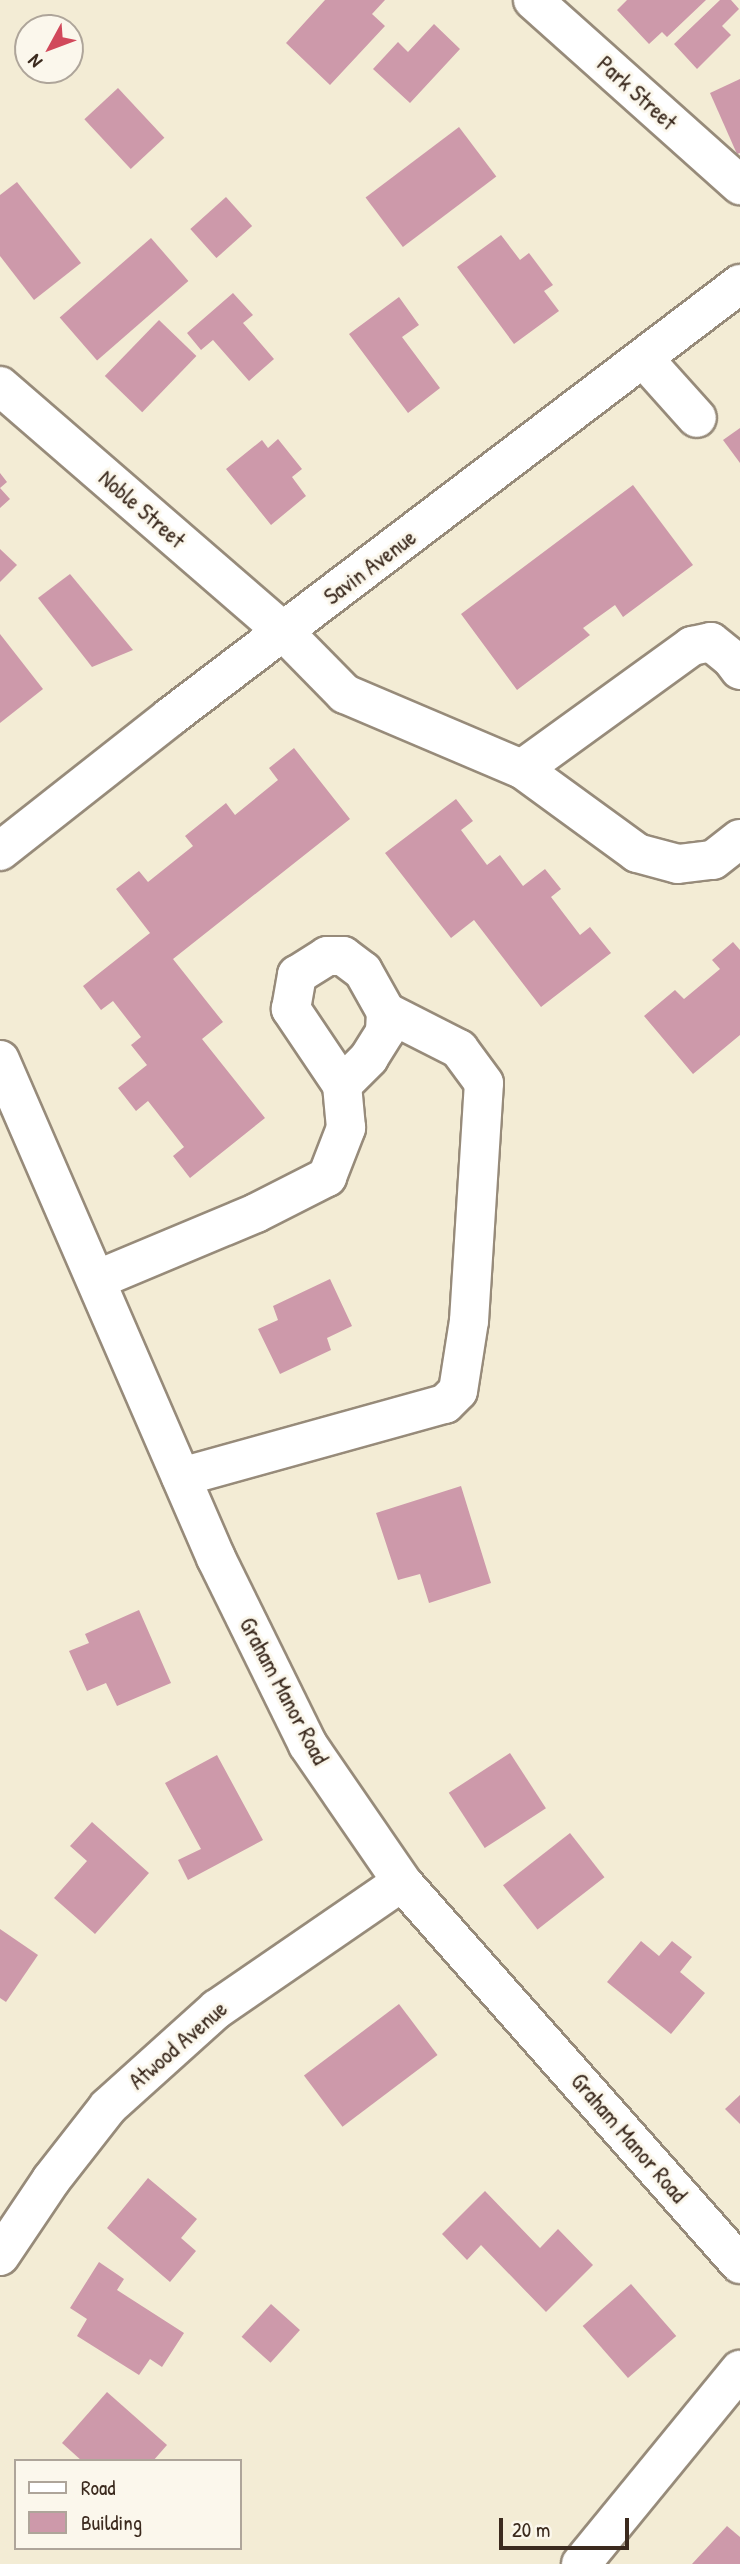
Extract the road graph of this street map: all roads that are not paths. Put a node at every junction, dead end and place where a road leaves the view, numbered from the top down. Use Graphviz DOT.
graph roads {
  1 [pos="533,0"];
  2 [pos="740,185"];
  3 [pos="740,284"];
  4 [pos="644,359"];
  5 [pos="0,386"];
  6 [pos="697,418"];
  7 [pos="284,632"];
  8 [pos="740,670"];
  9 [pos="522,769"];
  10 [pos="740,839"];
  11 [pos="0,851"];
  12 [pos="386,1012"];
  13 [pos="0,1060"];
  14 [pos="342,1085"];
  15 [pos="96,1280"];
  16 [pos="181,1477"];
  17 [pos="402,1882"];
  18 [pos="0,2256"];
  19 [pos="740,2264"];
  20 [pos="740,2370"];
  21 [pos="580,2564"];
  1 -- 2 [label="street, Park Street"];
  3 -- 4 [label="street, Savin Avenue"];
  4 -- 6 [label="street"];
  4 -- 7 [label="street, Savin Avenue"];
  5 -- 7 [label="street, Noble Street"];
  7 -- 9 [label="street, Noble Street"];
  7 -- 11 [label="street, Savin Avenue"];
  8 -- 9 [label="street"];
  9 -- 10 [label="street, Noble Street"];
  12 -- 14 [label="street"];
  12 -- 14 [label="street"];
  12 -- 16 [label="street"];
  13 -- 15 [label="street, Graham Manor Road"];
  14 -- 15 [label="street"];
  15 -- 16 [label="street, Graham Manor Road"];
  16 -- 17 [label="street, Graham Manor Road"];
  17 -- 18 [label="street, Atwood Avenue"];
  17 -- 19 [label="street, Graham Manor Road"];
  20 -- 21 [label="street"];
}
